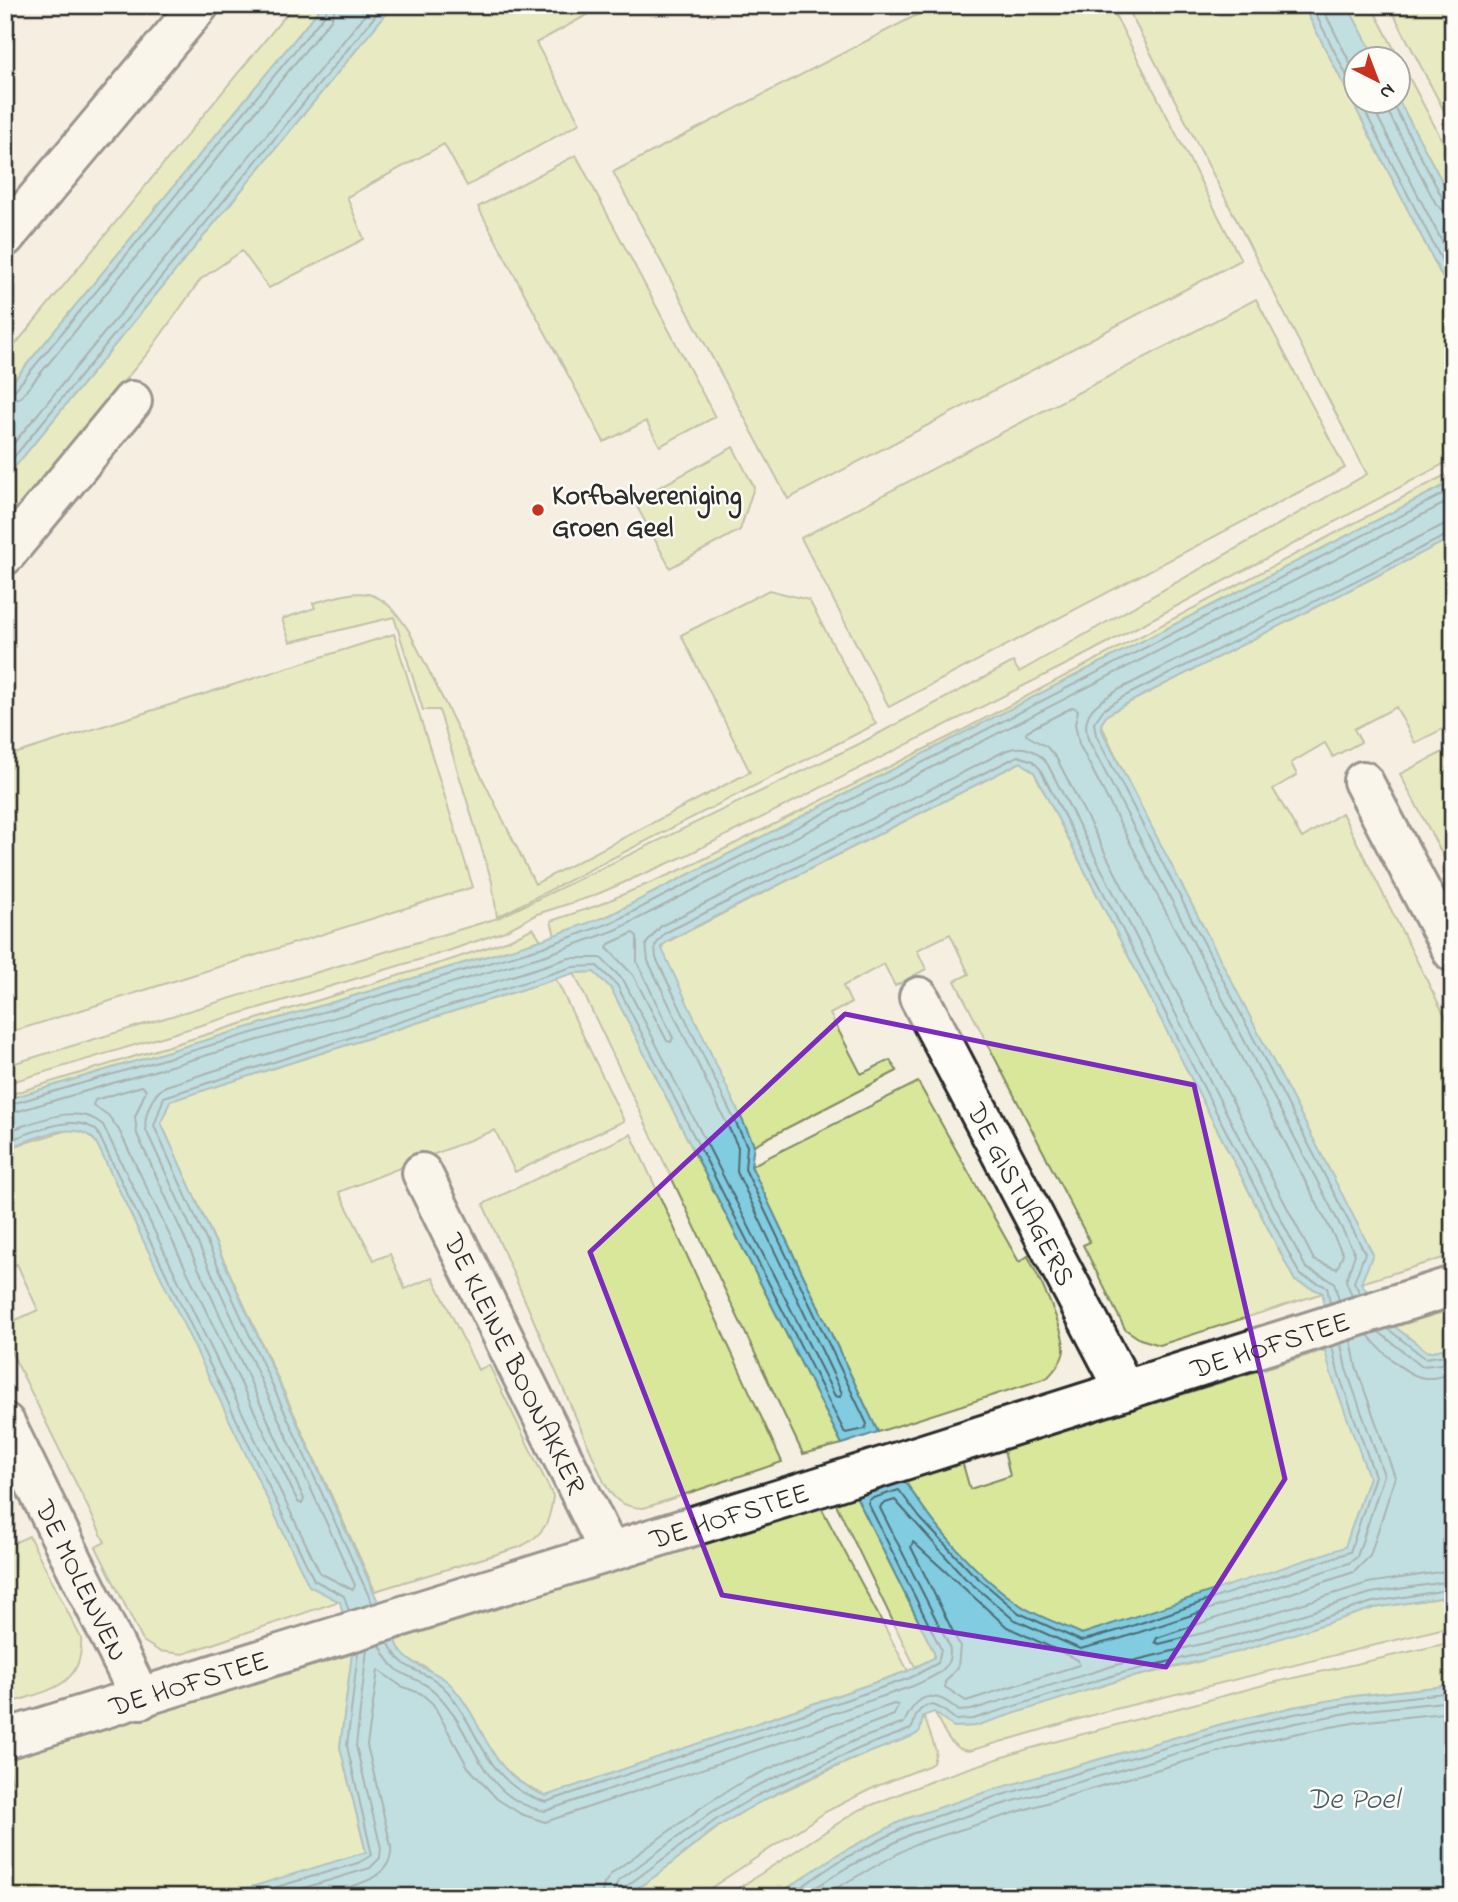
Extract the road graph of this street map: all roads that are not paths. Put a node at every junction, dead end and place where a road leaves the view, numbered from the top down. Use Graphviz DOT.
graph roads {
  1 [pos="199,5"];
  2 [pos="5,237"];
  3 [pos="132,401"];
  4 [pos="5,555"];
  5 [pos="1363,781"];
  6 [pos="1453,952"];
  7 [pos="919,997"];
  8 [pos="422,1173"];
  9 [pos="1453,1286"];
  10 [pos="1125,1390"];
  11 [pos="5,1423"];
  12 [pos="609,1551"];
  13 [pos="141,1699"];
  14 [pos="5,1740"];
  1 -- 2 [label="street"];
  3 -- 4 [label="street"];
  5 -- 6 [label="street"];
  7 -- 10 [label="street, DE GISTJAGERS"];
  8 -- 12 [label="street, DE KLEINE BOONAKKER"];
  9 -- 10 [label="street, DE HOFSTEE"];
  10 -- 12 [label="street, DE HOFSTEE"];
  11 -- 13 [label="street, DE MOLENVEN"];
  12 -- 13 [label="street, DE HOFSTEE"];
  13 -- 14 [label="street, DE HOFSTEE"];
}
